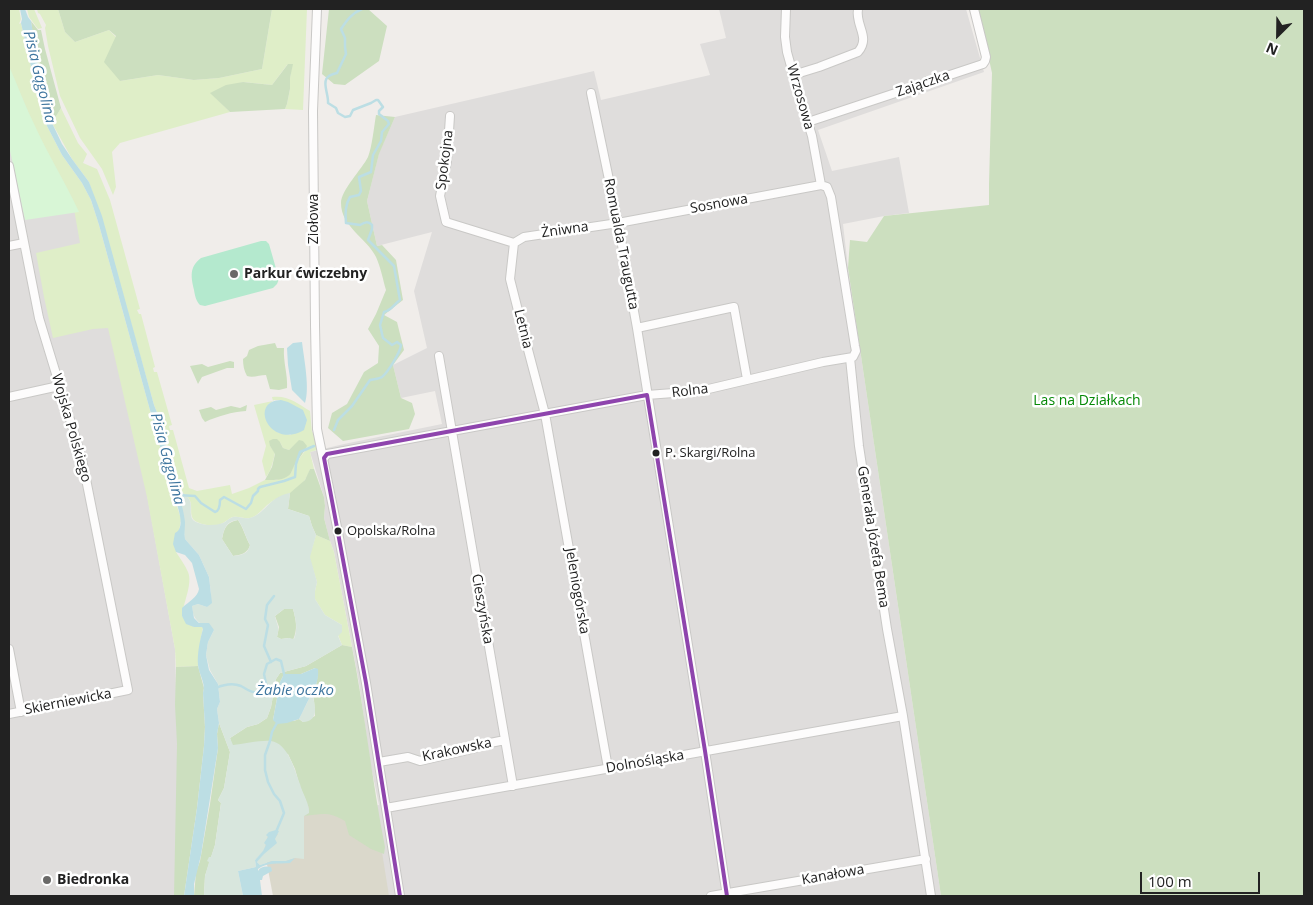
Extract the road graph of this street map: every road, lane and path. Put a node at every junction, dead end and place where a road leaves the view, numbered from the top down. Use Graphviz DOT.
graph roads {
  1 [pos="317,9"];
  2 [pos="786,9"];
  3 [pos="858,9"];
  4 [pos="974,9"];
  5 [pos="793,75"];
  6 [pos="591,93"];
  7 [pos="450,116"];
  8 [pos="808,122"];
  9 [pos="9,166"];
  10 [pos="821,185"];
  11 [pos="618,223"];
  12 [pos="514,242"];
  13 [pos="24,243"];
  14 [pos="9,246"];
  15 [pos="637,328"];
  16 [pos="439,356"];
  17 [pos="850,358"];
  18 [pos="747,379"];
  19 [pos="59,386"];
  20 [pos="647,395"];
  21 [pos="9,397"];
  22 [pos="545,414"];
  23 [pos="451,432"];
  24 [pos="324,458"];
  25 [pos="9,649"];
  26 [pos="128,690"];
  27 [pos="22,712"];
  28 [pos="9,714"];
  29 [pos="903,716"];
  30 [pos="505,740"];
  31 [pos="705,751"];
  32 [pos="379,762"];
  33 [pos="608,768"];
  34 [pos="513,786"];
  35 [pos="386,808"];
  36 [pos="926,858"];
  37 [pos="727,895"];
  38 [pos="400,896"];
  39 [pos="711,896"];
  40 [pos="931,896"];
  1 -- 24 [label="street, Ziołowa"];
  2 -- 5 [label="street, Wrzosowa"];
  3 -- 5 [label="street"];
  4 -- 8 [label="street, Zajączka"];
  5 -- 8 [label="street, Wrzosowa"];
  6 -- 11 [label="street, Romualda Traugutta"];
  7 -- 12 [label="street, Spokojna"];
  8 -- 10 [label="street, Wrzosowa"];
  9 -- 13 [label="street, Wojska Polskiego"];
  10 -- 11 [label="street, Sosnowa"];
  10 -- 17 [label="street, Generała Józefa Bema"];
  11 -- 12 [label="street, Żniwna"];
  11 -- 15 [label="street, Romualda Traugutta"];
  12 -- 22 [label="street, Letnia"];
  13 -- 14 [label="street"];
  13 -- 19 [label="street, Wojska Polskiego"];
  15 -- 18 [label="street"];
  15 -- 20 [label="street, Romualda Traugutta"];
  16 -- 23 [label="street, Cieszyńska"];
  17 -- 18 [label="street, Rolna"];
  17 -- 29 [label="street, Generała Józefa Bema"];
  18 -- 20 [label="street, Rolna"];
  19 -- 21 [label="street"];
  19 -- 26 [label="street, Wojska Polskiego"];
  20 -- 22 [label="street, Rolna"];
  20 -- 31 [label="street, Romualda Traugutta"];
  22 -- 23 [label="street, Rolna"];
  22 -- 33 [label="street, Jeleniogórska"];
  23 -- 24 [label="street, Rolna"];
  23 -- 30 [label="street, Cieszyńska"];
  24 -- 32 [label="street, Ziołowa"];
  25 -- 27 [label="street"];
  26 -- 27 [label="street, Skierniewicka"];
  27 -- 28 [label="street, Skierniewicka"];
  29 -- 31 [label="street, Dolnośląska"];
  29 -- 36 [label="street, Generała Józefa Bema"];
  30 -- 32 [label="street, Krakowska"];
  30 -- 34 [label="street, Cieszyńska"];
  31 -- 33 [label="street, Dolnośląska"];
  31 -- 37 [label="street, Romualda Traugutta"];
  32 -- 35 [label="street, Ziołowa"];
  33 -- 34 [label="street, Dolnośląska"];
  34 -- 35 [label="street, Dolnośląska"];
  35 -- 38 [label="street, Ziołowa"];
  36 -- 37 [label="street, Kanałowa"];
  36 -- 40 [label="street, Generała Józefa Bema"];
  37 -- 39 [label="street, Kanałowa"];
}
